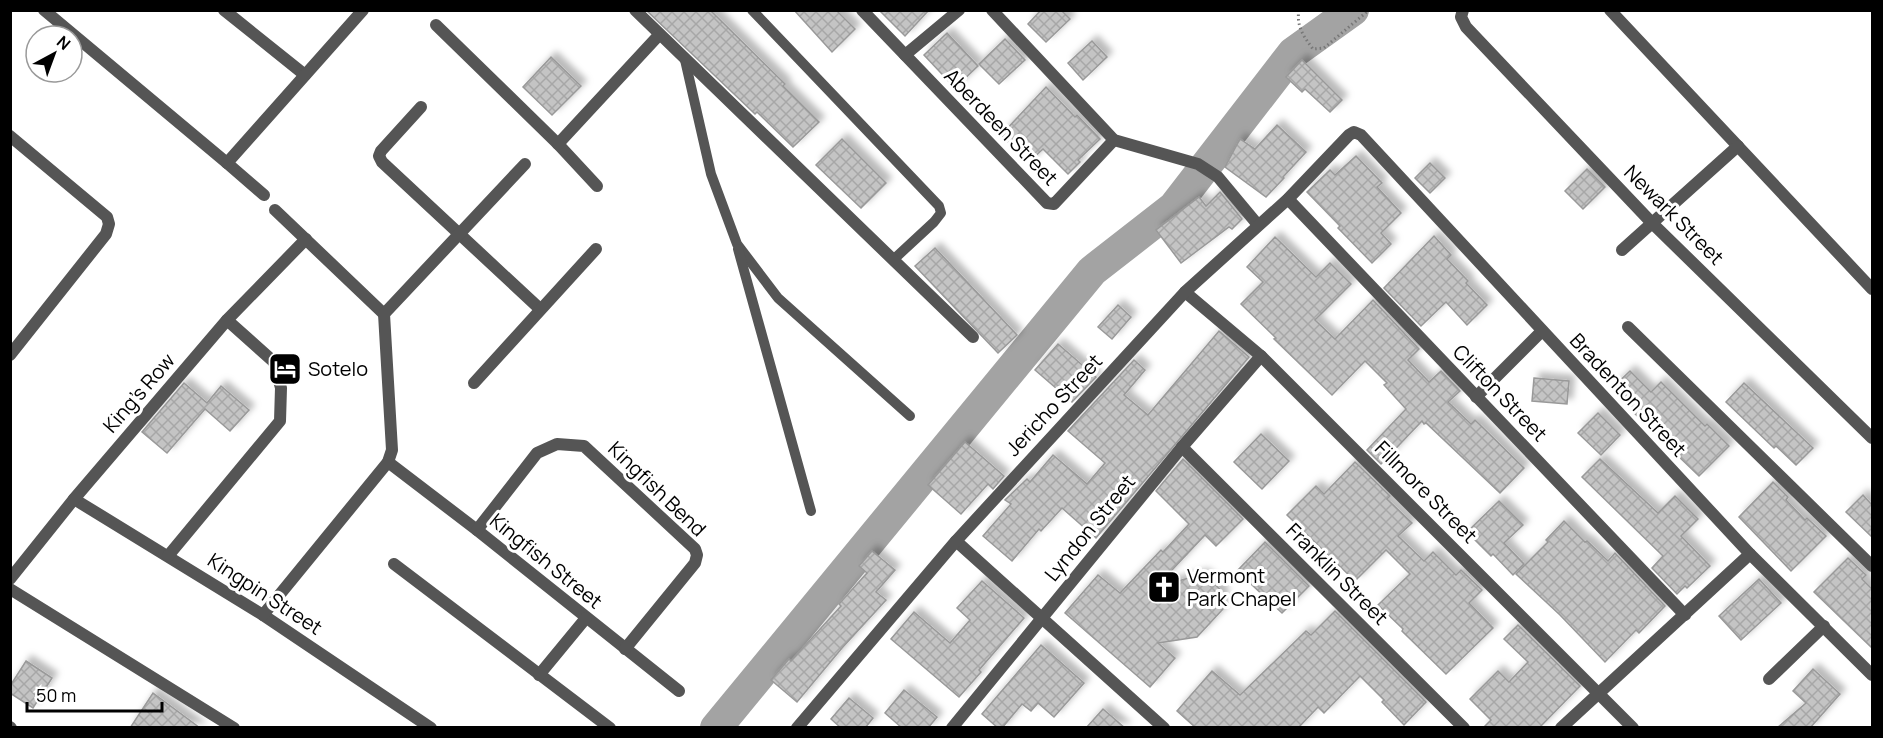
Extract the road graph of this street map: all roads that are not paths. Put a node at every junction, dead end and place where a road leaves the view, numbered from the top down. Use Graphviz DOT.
graph roads {
  1 [pos="44,10"];
  2 [pos="225,10"];
  3 [pos="363,10"];
  4 [pos="635,10"];
  5 [pos="752,10"];
  6 [pos="862,10"];
  7 [pos="959,10"];
  8 [pos="992,10"];
  9 [pos="1463,10"];
  10 [pos="1610,10"];
  11 [pos="436,25"];
  12 [pos="660,36"];
  13 [pos="905,55"];
  14 [pos="685,60"];
  15 [pos="305,75"];
  16 [pos="421,107"];
  17 [pos="1361,135"];
  18 [pos="11,137"];
  19 [pos="1114,140"];
  20 [pos="558,144"];
  21 [pos="1738,146"];
  22 [pos="227,162"];
  23 [pos="525,164"];
  24 [pos="597,186"];
  25 [pos="264,195"];
  26 [pos="1288,199"];
  27 [pos="275,210"];
  28 [pos="1651,222"];
  29 [pos="1258,225"];
  30 [pos="459,234"];
  31 [pos="306,239"];
  32 [pos="737,244"];
  33 [pos="596,249"];
  34 [pos="1622,250"];
  35 [pos="893,260"];
  36 [pos="1872,289"];
  37 [pos="1185,292"];
  38 [pos="540,309"];
  39 [pos="384,315"];
  40 [pos="227,320"];
  41 [pos="1628,327"];
  42 [pos="1542,331"];
  43 [pos="973,337"];
  44 [pos="10,355"];
  45 [pos="1261,356"];
  46 [pos="474,382"];
  47 [pos="1476,397"];
  48 [pos="910,416"];
  49 [pos="1872,438"];
  50 [pos="1182,447"];
  51 [pos="388,462"];
  52 [pos="74,499"];
  53 [pos="811,511"];
  54 [pos="477,530"];
  55 [pos="956,541"];
  56 [pos="1750,554"];
  57 [pos="168,556"];
  58 [pos="394,564"];
  59 [pos="1872,566"];
  60 [pos="10,579"];
  61 [pos="10,589"];
  62 [pos="263,615"];
  63 [pos="1685,615"];
  64 [pos="586,618"];
  65 [pos="1042,618"];
  66 [pos="1824,626"];
  67 [pos="625,648"];
  68 [pos="539,675"];
  69 [pos="1872,675"];
  70 [pos="1769,679"];
  71 [pos="679,692"];
  72 [pos="1598,692"];
  73 [pos="234,728"];
  74 [pos="431,728"];
  75 [pos="610,728"];
  76 [pos="797,728"];
  77 [pos="952,728"];
  78 [pos="1164,728"];
  79 [pos="1464,728"];
  80 [pos="1561,728"];
  81 [pos="1632,728"];
  1 -- 22 [label="street"];
  2 -- 15 [label="street"];
  3 -- 15 [label="street"];
  4 -- 12 [label="street"];
  5 -- 35 [label="lane"];
  6 -- 13 [label="street, Aberdeen Street"];
  7 -- 13 [label="street"];
  8 -- 19 [label="street"];
  9 -- 28 [label="street, Newark Street"];
  10 -- 21 [label="street"];
  11 -- 20 [label="street"];
  12 -- 14 [label="street"];
  12 -- 20 [label="street"];
  13 -- 19 [label="street, Aberdeen Street"];
  14 -- 32 [label="lane"];
  14 -- 35 [label="street"];
  15 -- 22 [label="street"];
  16 -- 30 [label="street"];
  17 -- 26 [label="street, Jericho Street"];
  17 -- 42 [label="street, Bradenton Street"];
  18 -- 44 [label="street"];
  19 -- 29 [label="street"];
  20 -- 24 [label="street"];
  21 -- 28 [label="street"];
  21 -- 36 [label="street"];
  22 -- 25 [label="street"];
  23 -- 30 [label="street"];
  26 -- 29 [label="street, Jericho Street"];
  26 -- 47 [label="street, Clifton Street"];
  27 -- 31 [label="street"];
  28 -- 34 [label="street"];
  28 -- 49 [label="street, Newark Street"];
  29 -- 37 [label="street, Jericho Street"];
  30 -- 38 [label="street"];
  30 -- 39 [label="street"];
  31 -- 39 [label="street"];
  31 -- 40 [label="street, King's Row"];
  32 -- 48 [label="lane"];
  32 -- 53 [label="lane"];
  33 -- 38 [label="street"];
  35 -- 43 [label="street"];
  37 -- 45 [label="street, Fillmore Street"];
  37 -- 55 [label="street, Jericho Street"];
  38 -- 46 [label="street"];
  39 -- 51 [label="street"];
  40 -- 52 [label="street, King's Row"];
  40 -- 57 [label="street"];
  41 -- 59 [label="street"];
  42 -- 47 [label="street"];
  42 -- 56 [label="street, Bradenton Street"];
  45 -- 50 [label="street, Lyndon Street"];
  45 -- 72 [label="street, Fillmore Street"];
  47 -- 63 [label="street, Clifton Street"];
  50 -- 65 [label="street, Lyndon Street"];
  50 -- 79 [label="street, Franklin Street"];
  51 -- 54 [label="street, Kingfish Street"];
  51 -- 62 [label="street"];
  52 -- 57 [label="street, Kingpin Street"];
  52 -- 60 [label="street, King's Row"];
  54 -- 64 [label="street, Kingfish Street"];
  54 -- 67 [label="street, Kingfish Bend"];
  55 -- 65 [label="street"];
  55 -- 76 [label="street, Jericho Street"];
  56 -- 63 [label="street"];
  56 -- 66 [label="street, Bradenton Street"];
  57 -- 62 [label="street, Kingpin Street"];
  58 -- 68 [label="street"];
  61 -- 73 [label="street"];
  62 -- 74 [label="street, Kingpin Street"];
  63 -- 72 [label="street"];
  64 -- 67 [label="street, Kingfish Street"];
  64 -- 68 [label="street"];
  65 -- 77 [label="street, Lyndon Street"];
  65 -- 78 [label="street"];
  66 -- 69 [label="street, Bradenton Street"];
  66 -- 70 [label="street"];
  67 -- 71 [label="street, Kingfish Street"];
  68 -- 75 [label="street"];
  72 -- 80 [label="street"];
  72 -- 81 [label="street, Fillmore Street"];
}
